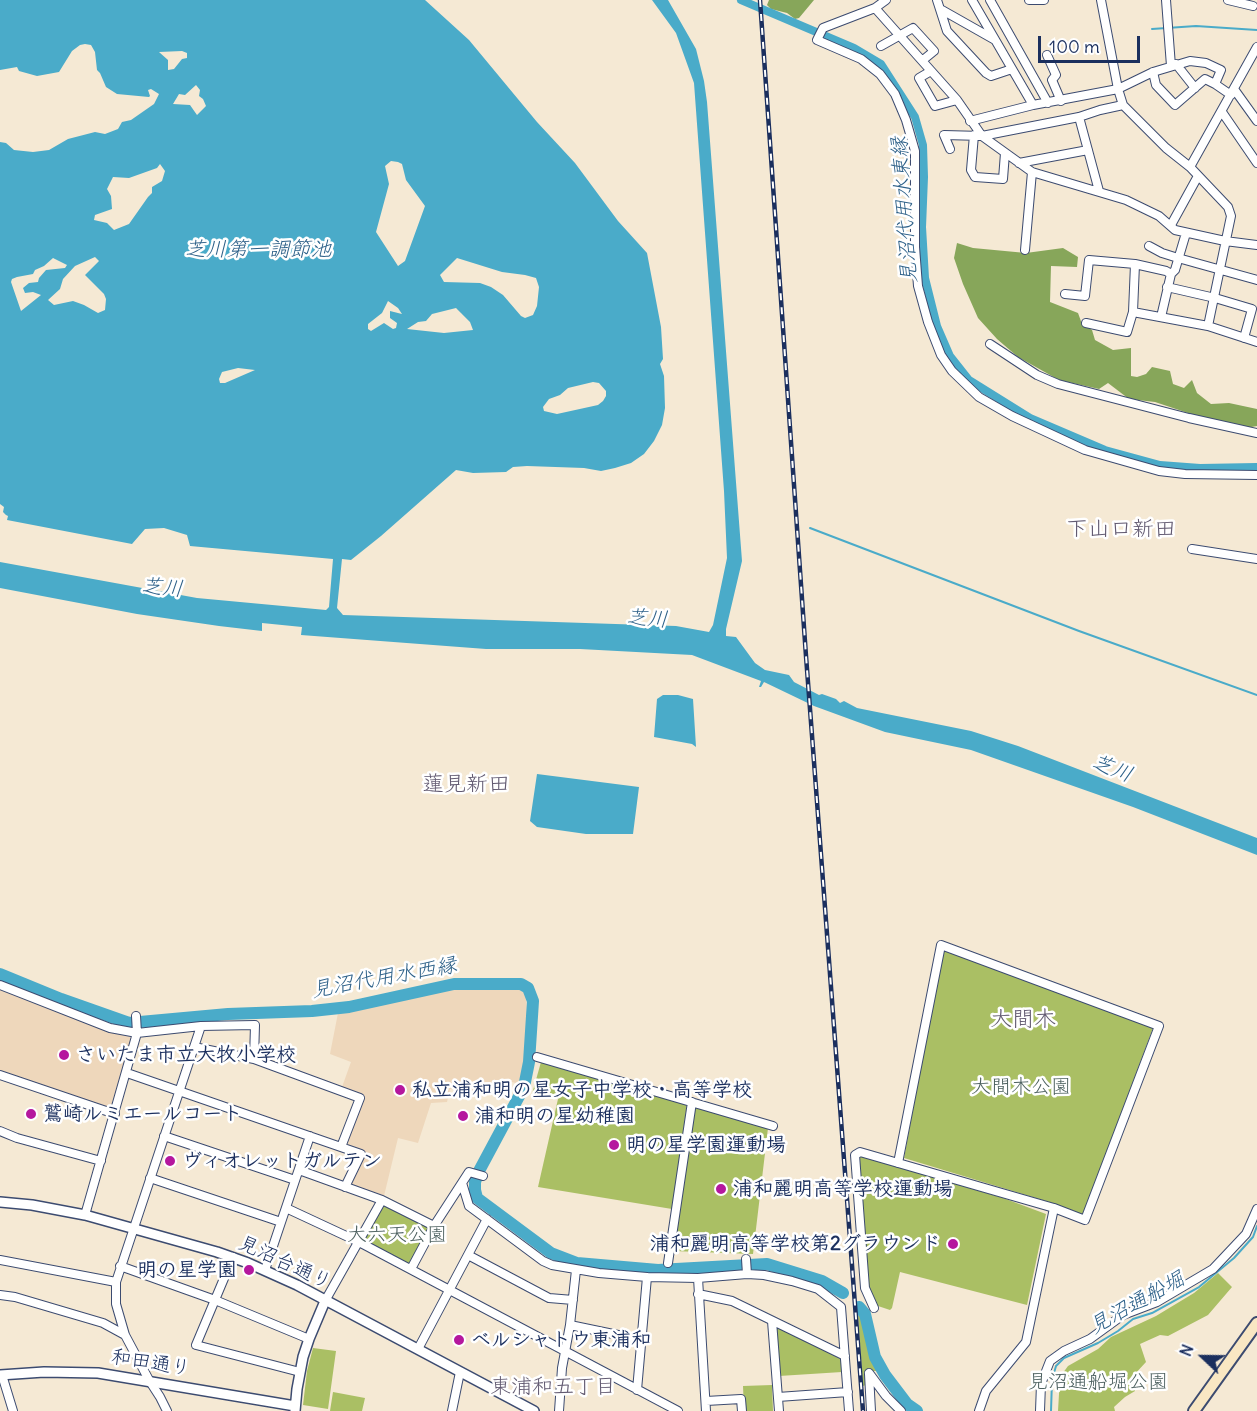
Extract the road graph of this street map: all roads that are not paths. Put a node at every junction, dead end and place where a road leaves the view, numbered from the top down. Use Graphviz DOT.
graph roads {
  1 [pos="886,0"];
  2 [pos="937,0"];
  3 [pos="972,0"];
  4 [pos="990,0"];
  5 [pos="1029,0"];
  6 [pos="1044,0"];
  7 [pos="1101,0"];
  8 [pos="1166,0"];
  9 [pos="1228,0"];
  10 [pos="1253,6"];
  11 [pos="875,8"];
  12 [pos="942,10"];
  13 [pos="899,36"];
  14 [pos="996,40"];
  15 [pos="881,46"];
  16 [pos="1257,47"];
  17 [pos="1020,52"];
  18 [pos="1047,56"];
  19 [pos="1006,57"];
  20 [pos="923,60"];
  21 [pos="1174,65"];
  22 [pos="1012,69"];
  23 [pos="931,71"];
  24 [pos="1153,72"];
  25 [pos="1215,84"];
  26 [pos="1195,88"];
  27 [pos="1118,89"];
  28 [pos="1232,92"];
  29 [pos="957,100"];
  30 [pos="1061,101"];
  31 [pos="1048,103"];
  32 [pos="1033,105"];
  33 [pos="1123,105"];
  34 [pos="1222,112"];
  35 [pos="1079,117"];
  36 [pos="970,121"];
  37 [pos="1257,121"];
  38 [pos="978,136"];
  39 [pos="950,149"];
  40 [pos="1088,150"];
  41 [pos="1005,153"];
  42 [pos="1256,160"];
  43 [pos="1020,163"];
  44 [pos="1190,168"];
  45 [pos="1032,172"];
  46 [pos="1198,176"];
  47 [pos="1099,191"];
  48 [pos="1171,225"];
  49 [pos="1186,233"];
  50 [pos="1225,241"];
  51 [pos="1257,245"];
  52 [pos="1149,246"];
  53 [pos="1025,250"];
  54 [pos="1178,258"];
  55 [pos="1135,264"];
  56 [pos="1219,271"];
  57 [pos="1171,274"];
  58 [pos="1257,280"];
  59 [pos="1167,288"];
  60 [pos="1065,294"];
  61 [pos="1215,298"];
  62 [pos="1133,312"];
  63 [pos="1161,317"];
  64 [pos="1086,323"];
  65 [pos="1208,326"];
  66 [pos="1245,338"];
  67 [pos="1257,342"];
  68 [pos="990,344"];
  69 [pos="1257,432"];
  70 [pos="1257,475"];
  71 [pos="1192,549"];
  72 [pos="1256,556"];
  73 [pos="0,984"];
  74 [pos="136,1016"];
  75 [pos="201,1026"];
  76 [pos="137,1029"];
  77 [pos="194,1047"];
  78 [pos="537,1057"];
  79 [pos="254,1059"];
  80 [pos="127,1073"];
  81 [pos="0,1076"];
  82 [pos="178,1091"];
  83 [pos="692,1102"];
  84 [pos="115,1114"];
  85 [pos="773,1126"];
  86 [pos="0,1131"];
  87 [pos="164,1136"];
  88 [pos="310,1136"];
  89 [pos="341,1147"];
  90 [pos="101,1161"];
  91 [pos="898,1163"];
  92 [pos="299,1170"];
  93 [pos="483,1176"];
  94 [pos="150,1178"];
  95 [pos="295,1180"];
  96 [pos="462,1183"];
  97 [pos="345,1187"];
  98 [pos="382,1200"];
  99 [pos="0,1202"];
  100 [pos="286,1208"];
  101 [pos="1054,1208"];
  102 [pos="1257,1209"];
  103 [pos="85,1215"];
  104 [pos="487,1219"];
  105 [pos="281,1222"];
  106 [pos="434,1226"];
  107 [pos="133,1228"];
  108 [pos="359,1242"];
  109 [pos="468,1255"];
  110 [pos="233,1257"];
  111 [pos="746,1259"];
  112 [pos="0,1260"];
  113 [pos="668,1263"];
  114 [pos="120,1266"];
  115 [pos="411,1269"];
  116 [pos="265,1270"];
  117 [pos="576,1270"];
  118 [pos="747,1274"];
  119 [pos="647,1276"];
  120 [pos="698,1278"];
  121 [pos="116,1282"];
  122 [pos="450,1289"];
  123 [pos="698,1294"];
  124 [pos="0,1296"];
  125 [pos="215,1300"];
  126 [pos="573,1300"];
  127 [pos="325,1301"];
  128 [pos="874,1308"];
  129 [pos="772,1321"];
  130 [pos="1257,1323"];
  131 [pos="570,1325"];
  132 [pos="125,1335"];
  133 [pos="309,1339"];
  134 [pos="642,1340"];
  135 [pos="417,1349"];
  136 [pos="566,1352"];
  137 [pos="845,1356"];
  138 [pos="300,1372"];
  139 [pos="460,1372"];
  140 [pos="1,1375"];
  141 [pos="149,1380"];
  142 [pos="637,1390"];
  143 [pos="848,1392"];
  144 [pos="778,1397"];
  145 [pos="705,1401"];
  146 [pos="295,1408"];
  147 [pos="13,1411"];
  148 [pos="167,1411"];
  149 [pos="452,1411"];
  150 [pos="534,1411"];
  151 [pos="559,1411"];
  152 [pos="678,1411"];
  153 [pos="706,1411"];
  154 [pos="742,1411"];
  155 [pos="779,1411"];
  156 [pos="849,1411"];
  157 [pos="871,1411"];
  158 [pos="901,1411"];
  159 [pos="979,1411"];
  160 [pos="1040,1411"];
  161 [pos="1194,1411"];
  1 -- 11 [label="street"];
  2 -- 12 [label="street"];
  3 -- 14 [label="street"];
  4 -- 17 [label="street"];
  5 -- 6 [label="street"];
  7 -- 27 [label="street"];
  8 -- 21 [label="street"];
  9 -- 10 [label="street"];
  11 -- 13 [label="street"];
  11 -- 70 [label="street"];
  12 -- 14 [label="street"];
  12 -- 22 [label="street"];
  13 -- 15 [label="street"];
  13 -- 20 [label="street"];
  13 -- 20 [label="street"];
  14 -- 19 [label="street"];
  16 -- 28 [label="street"];
  17 -- 19 [label="street"];
  17 -- 31 [label="street"];
  18 -- 30 [label="street"];
  19 -- 22 [label="street"];
  20 -- 23 [label="street"];
  21 -- 24 [label="street"];
  21 -- 25 [label="street"];
  21 -- 26 [label="street"];
  22 -- 32 [label="street"];
  23 -- 29 [label="street"];
  23 -- 29 [label="street"];
  24 -- 26 [label="street"];
  24 -- 27 [label="street"];
  25 -- 26 [label="street"];
  25 -- 28 [label="street"];
  27 -- 30 [label="street"];
  27 -- 33 [label="street"];
  28 -- 34 [label="street"];
  28 -- 37 [label="street"];
  29 -- 36 [label="street"];
  30 -- 31 [label="street"];
  31 -- 32 [label="street"];
  32 -- 36 [label="street"];
  33 -- 35 [label="street"];
  33 -- 44 [label="street"];
  34 -- 42 [label="street"];
  34 -- 44 [label="street"];
  35 -- 38 [label="street"];
  35 -- 40 [label="street"];
  36 -- 38 [label="street"];
  38 -- 39 [label="street"];
  38 -- 41 [label="street"];
  38 -- 41 [label="street"];
  40 -- 43 [label="street"];
  40 -- 47 [label="street"];
  41 -- 43 [label="street"];
  43 -- 45 [label="street"];
  44 -- 46 [label="street"];
  45 -- 47 [label="street"];
  45 -- 53 [label="street"];
  46 -- 48 [label="street"];
  46 -- 50 [label="street"];
  47 -- 48 [label="street"];
  48 -- 49 [label="street"];
  49 -- 50 [label="street"];
  49 -- 54 [label="street"];
  50 -- 51 [label="street"];
  50 -- 56 [label="street"];
  52 -- 54 [label="street"];
  54 -- 56 [label="street"];
  54 -- 57 [label="street"];
  55 -- 57 [label="street"];
  55 -- 60 [label="street"];
  55 -- 62 [label="street"];
  56 -- 58 [label="street"];
  56 -- 61 [label="street"];
  57 -- 59 [label="street"];
  59 -- 61 [label="street"];
  59 -- 63 [label="street"];
  61 -- 65 [label="street"];
  61 -- 66 [label="street"];
  62 -- 63 [label="street"];
  62 -- 64 [label="street"];
  63 -- 65 [label="street"];
  65 -- 66 [label="street"];
  66 -- 67 [label="street"];
  68 -- 69 [label="street"];
  71 -- 72 [label="street"];
  73 -- 76 [label="street"];
  74 -- 76 [label="street"];
  75 -- 76 [label="street"];
  75 -- 77 [label="street"];
  75 -- 79 [label="street"];
  76 -- 80 [label="street"];
  77 -- 79 [label="street"];
  77 -- 82 [label="street"];
  78 -- 83 [label="street"];
  79 -- 89 [label="street"];
  80 -- 82 [label="street"];
  80 -- 84 [label="street"];
  81 -- 84 [label="street"];
  82 -- 87 [label="street"];
  82 -- 88 [label="street"];
  83 -- 85 [label="street"];
  83 -- 113 [label="street"];
  84 -- 90 [label="street"];
  86 -- 90 [label="street"];
  87 -- 94 [label="street"];
  87 -- 95 [label="street"];
  88 -- 89 [label="street"];
  88 -- 92 [label="street"];
  89 -- 97 [label="street"];
  90 -- 103 [label="street"];
  91 -- 101 [label="street"];
  91 -- 101 [label="street"];
  91 -- 128 [label="street"];
  92 -- 95 [label="street"];
  92 -- 97 [label="street"];
  93 -- 96 [label="street"];
  94 -- 105 [label="street"];
  94 -- 107 [label="street"];
  95 -- 100 [label="street"];
  96 -- 104 [label="street"];
  96 -- 106 [label="street"];
  97 -- 98 [label="street"];
  98 -- 106 [label="street"];
  98 -- 108 [label="street"];
  99 -- 103 [label="street, 見沼台通り"];
  100 -- 105 [label="street"];
  100 -- 108 [label="street"];
  101 -- 159 [label="street"];
  102 -- 160 [label="street"];
  103 -- 107 [label="street, 見沼台通り"];
  104 -- 109 [label="street"];
  104 -- 117 [label="street"];
  105 -- 116 [label="street"];
  106 -- 115 [label="street"];
  107 -- 110 [label="street, 見沼台通り"];
  107 -- 114 [label="street"];
  108 -- 115 [label="street"];
  108 -- 127 [label="street"];
  109 -- 122 [label="street"];
  109 -- 126 [label="street"];
  110 -- 116 [label="street, 見沼台通り"];
  110 -- 125 [label="street"];
  111 -- 118 [label="street"];
  112 -- 121 [label="street"];
  114 -- 121 [label="street"];
  114 -- 125 [label="street"];
  115 -- 122 [label="street"];
  116 -- 127 [label="street, 見沼台通り"];
  117 -- 119 [label="street"];
  117 -- 126 [label="street"];
  118 -- 120 [label="street"];
  118 -- 137 [label="street"];
  119 -- 120 [label="street"];
  119 -- 134 [label="street"];
  120 -- 123 [label="street"];
  121 -- 132 [label="street"];
  122 -- 135 [label="street"];
  122 -- 136 [label="street"];
  123 -- 129 [label="street"];
  123 -- 145 [label="street"];
  124 -- 132 [label="street"];
  125 -- 133 [label="street"];
  125 -- 138 [label="street"];
  126 -- 131 [label="street"];
  127 -- 133 [label="street"];
  127 -- 135 [label="street, 見沼台通り"];
  129 -- 137 [label="street"];
  129 -- 144 [label="street"];
  130 -- 161 [label="main road"];
  131 -- 134 [label="street"];
  131 -- 136 [label="street"];
  132 -- 141 [label="street"];
  133 -- 138 [label="street"];
  134 -- 142 [label="street"];
  135 -- 139 [label="street, 見沼台通り"];
  136 -- 142 [label="street"];
  136 -- 151 [label="street"];
  137 -- 143 [label="street"];
  138 -- 146 [label="street"];
  139 -- 149 [label="street"];
  139 -- 150 [label="street, 見沼台通り"];
  140 -- 141 [label="street, 和田通り"];
  140 -- 147 [label="street"];
  141 -- 146 [label="street, 和田通り"];
  141 -- 148 [label="street"];
  142 -- 152 [label="street"];
  143 -- 144 [label="street"];
  143 -- 156 [label="street"];
  144 -- 155 [label="street"];
  145 -- 153 [label="street"];
  145 -- 154 [label="street"];
  157 -- 158 [label="street"];
}
